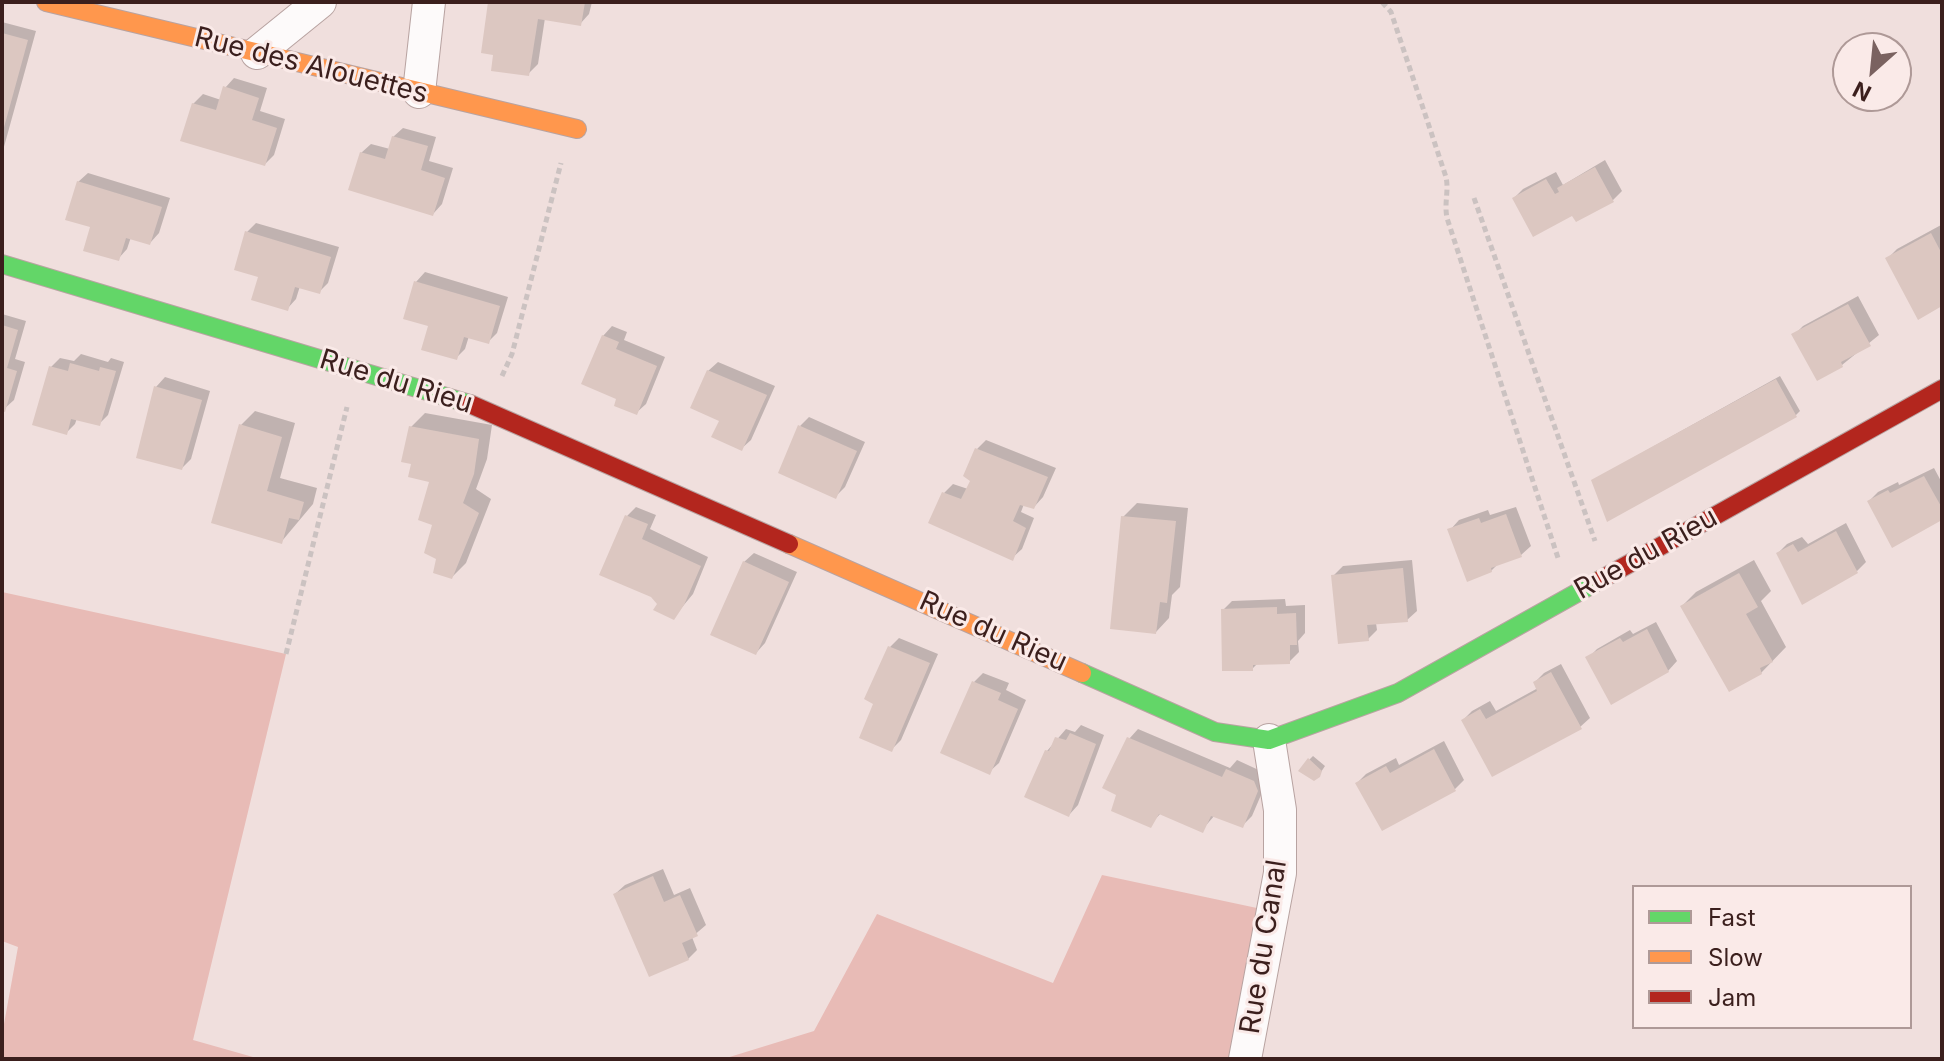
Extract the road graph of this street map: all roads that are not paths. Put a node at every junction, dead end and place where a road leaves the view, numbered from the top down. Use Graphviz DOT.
graph roads {
  1 [pos="46,2"];
  2 [pos="320,2"];
  3 [pos="429,2"];
  4 [pos="257,53"];
  5 [pos="419,92"];
  6 [pos="574,128"];
  7 [pos="2,264"];
  8 [pos="1942,389"];
  9 [pos="1269,740"];
  10 [pos="1245,1059"];
  1 -- 4 [label="street, Rue des Alouettes"];
  2 -- 4 [label="street"];
  3 -- 5 [label="street"];
  4 -- 5 [label="street, Rue des Alouettes"];
  5 -- 6 [label="street, Rue des Alouettes"];
  7 -- 9 [label="street, Rue du Rieu"];
  8 -- 9 [label="street, Rue du Rieu"];
  9 -- 10 [label="street, Rue du Canal"];
}
